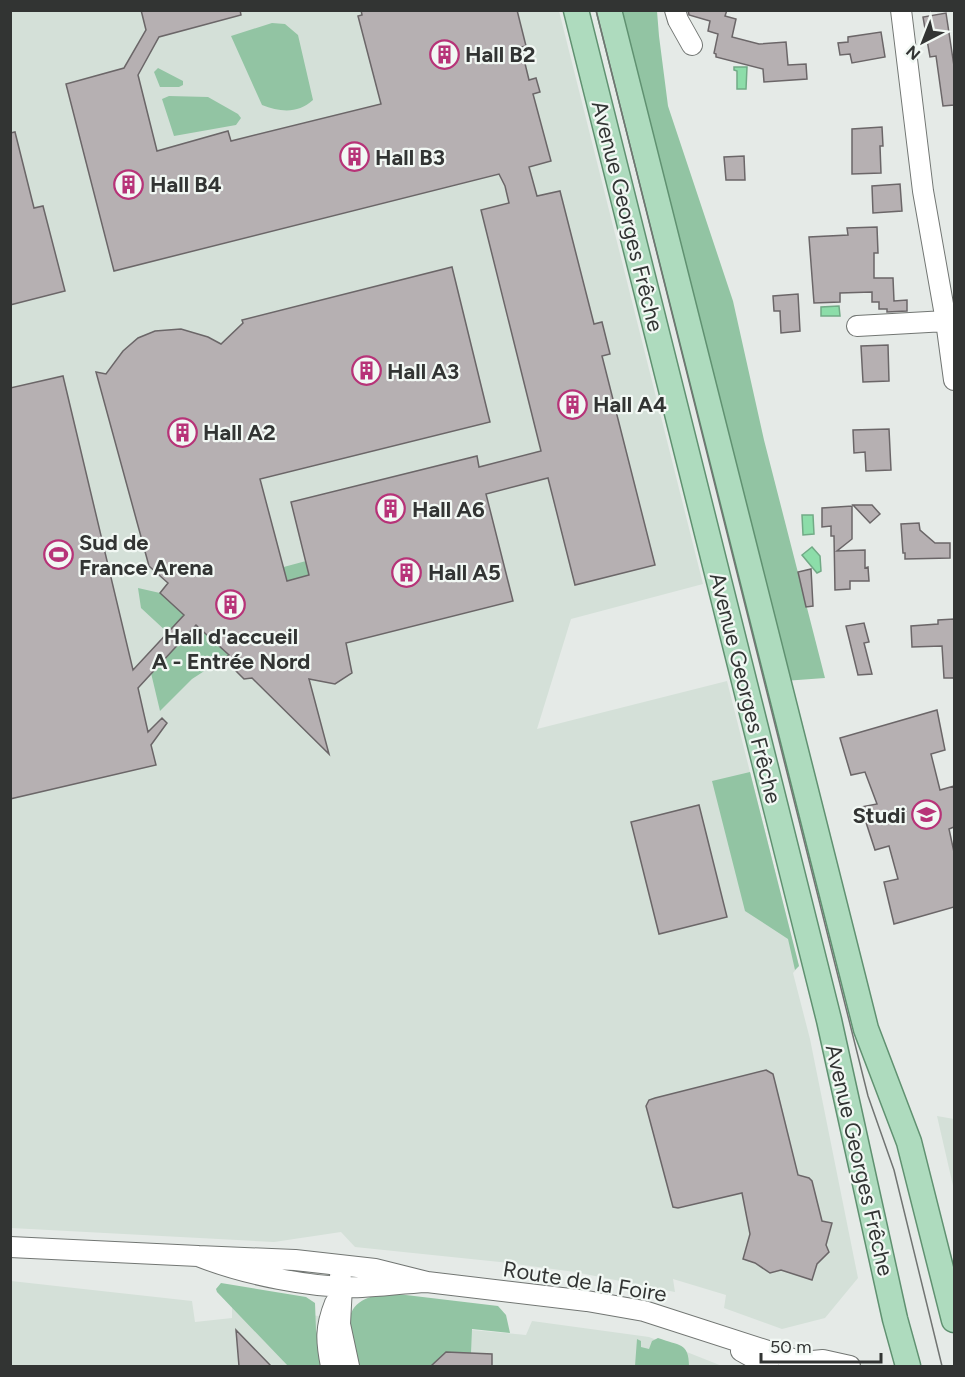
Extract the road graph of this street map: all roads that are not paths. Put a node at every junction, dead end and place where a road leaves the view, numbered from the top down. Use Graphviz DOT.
graph roads {
  1 [pos="576,10"];
  2 [pos="609,10"];
  3 [pos="675,10"];
  4 [pos="901,10"];
  5 [pos="692,45"];
  6 [pos="946,321"];
  7 [pos="857,326"];
  8 [pos="954,380"];
  9 [pos="10,1248"];
  10 [pos="198,1256"];
  11 [pos="338,1265"];
  12 [pos="427,1282"];
  13 [pos="342,1287"];
  14 [pos="954,1320"];
  15 [pos="705,1330"];
  16 [pos="804,1364"];
  17 [pos="331,1366"];
  18 [pos="349,1366"];
  19 [pos="768,1366"];
  20 [pos="850,1366"];
  21 [pos="908,1366"];
  1 -- 21 [label="main road, Avenue Georges Frêche"];
  2 -- 14 [label="main road, Avenue Georges Frêche"];
  3 -- 5 [label="street"];
  4 -- 6 [label="street"];
  6 -- 7 [label="street"];
  6 -- 8 [label="street"];
  9 -- 10 [label="street, Route de la Foire"];
  10 -- 11 [label="street, Route de la Foire"];
  10 -- 13 [label="street, Route de la Foire"];
  11 -- 12 [label="street, Route de la Foire"];
  11 -- 13 [label="street"];
  12 -- 13 [label="street, Route de la Foire"];
  12 -- 15 [label="street, Route de la Foire"];
  13 -- 17 [label="street"];
  13 -- 18 [label="street"];
  15 -- 16 [label="street, Route de la Foire"];
  15 -- 19 [label="street"];
  16 -- 20 [label="street, Route de la Foire"];
}
